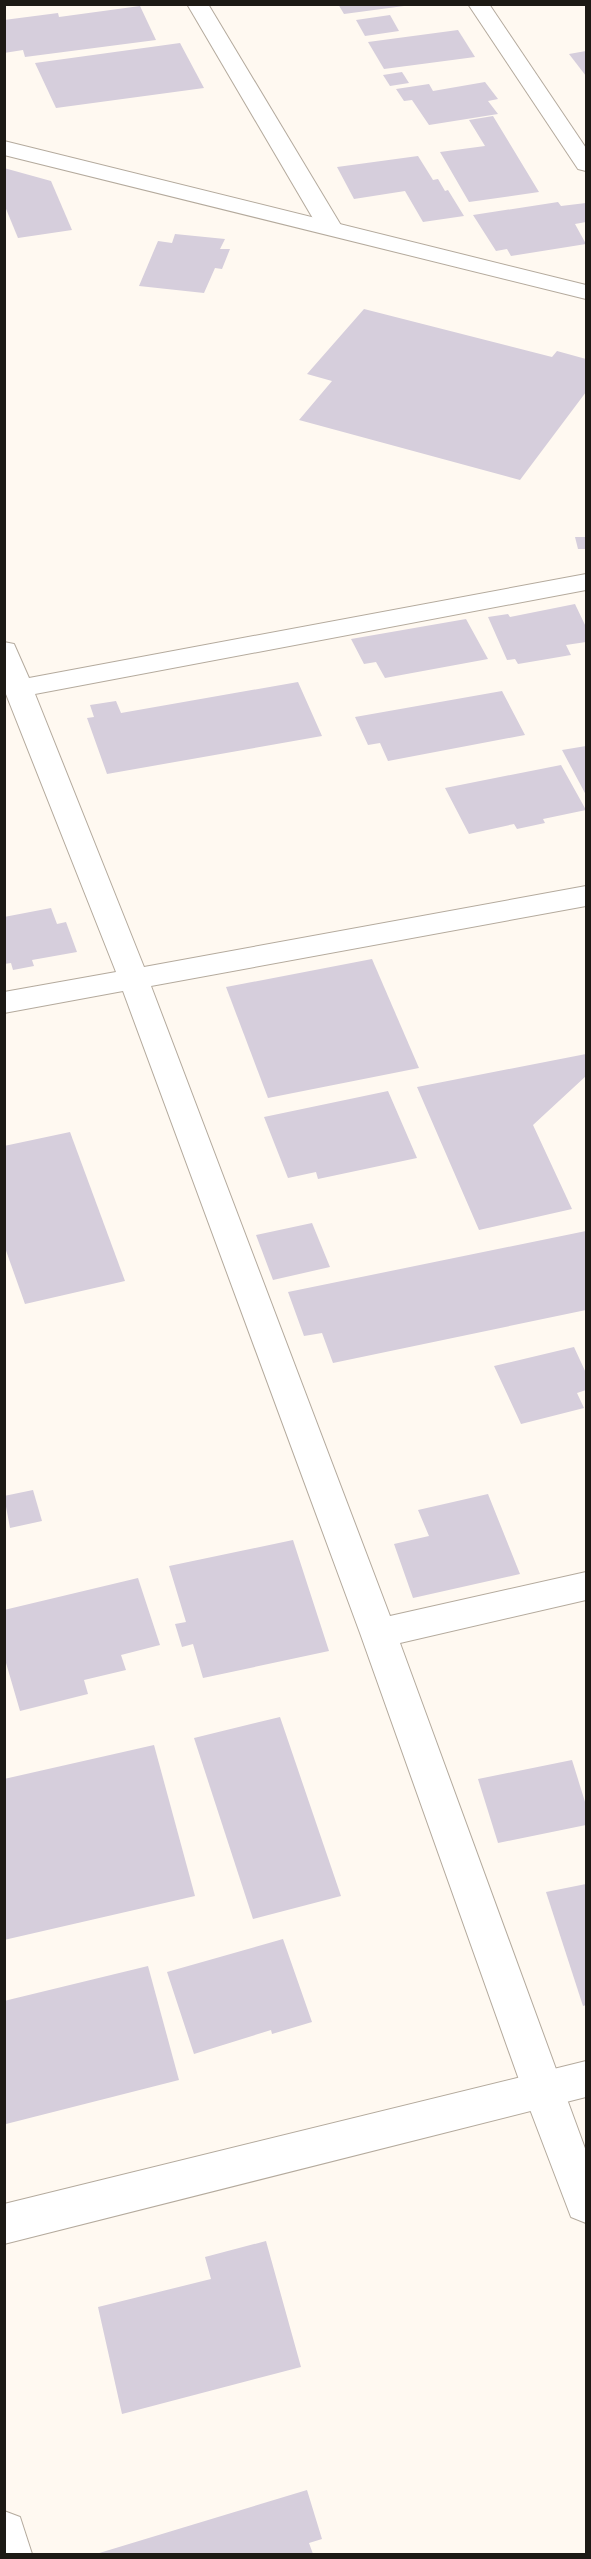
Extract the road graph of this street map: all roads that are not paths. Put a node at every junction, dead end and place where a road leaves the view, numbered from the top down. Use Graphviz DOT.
graph roads {
  1 [pos="197,4"];
  2 [pos="478,4"];
  3 [pos="4,148"];
  4 [pos="586,164"];
  5 [pos="330,227"];
  6 [pos="586,292"];
  7 [pos="586,582"];
  8 [pos="4,650"];
  9 [pos="18,689"];
  10 [pos="586,896"];
  11 [pos="134,980"];
  12 [pos="4,1003"];
  13 [pos="586,1586"];
  14 [pos="378,1633"];
  15 [pos="586,2079"];
  16 [pos="543,2091"];
  17 [pos="586,2203"];
  18 [pos="4,2224"];
  19 [pos="4,2533"];
  20 [pos="10,2554"];
  1 -- 5 [label="street"];
  2 -- 4 [label="street"];
  3 -- 5 [label="street"];
  5 -- 6 [label="street"];
  7 -- 9 [label="street"];
  8 -- 9 [label="street"];
  9 -- 11 [label="street"];
  10 -- 11 [label="street"];
  11 -- 12 [label="street"];
  11 -- 14 [label="street"];
  13 -- 14 [label="street"];
  14 -- 16 [label="street"];
  15 -- 16 [label="street"];
  16 -- 17 [label="street"];
  16 -- 18 [label="street"];
  19 -- 20 [label="street"];
}
